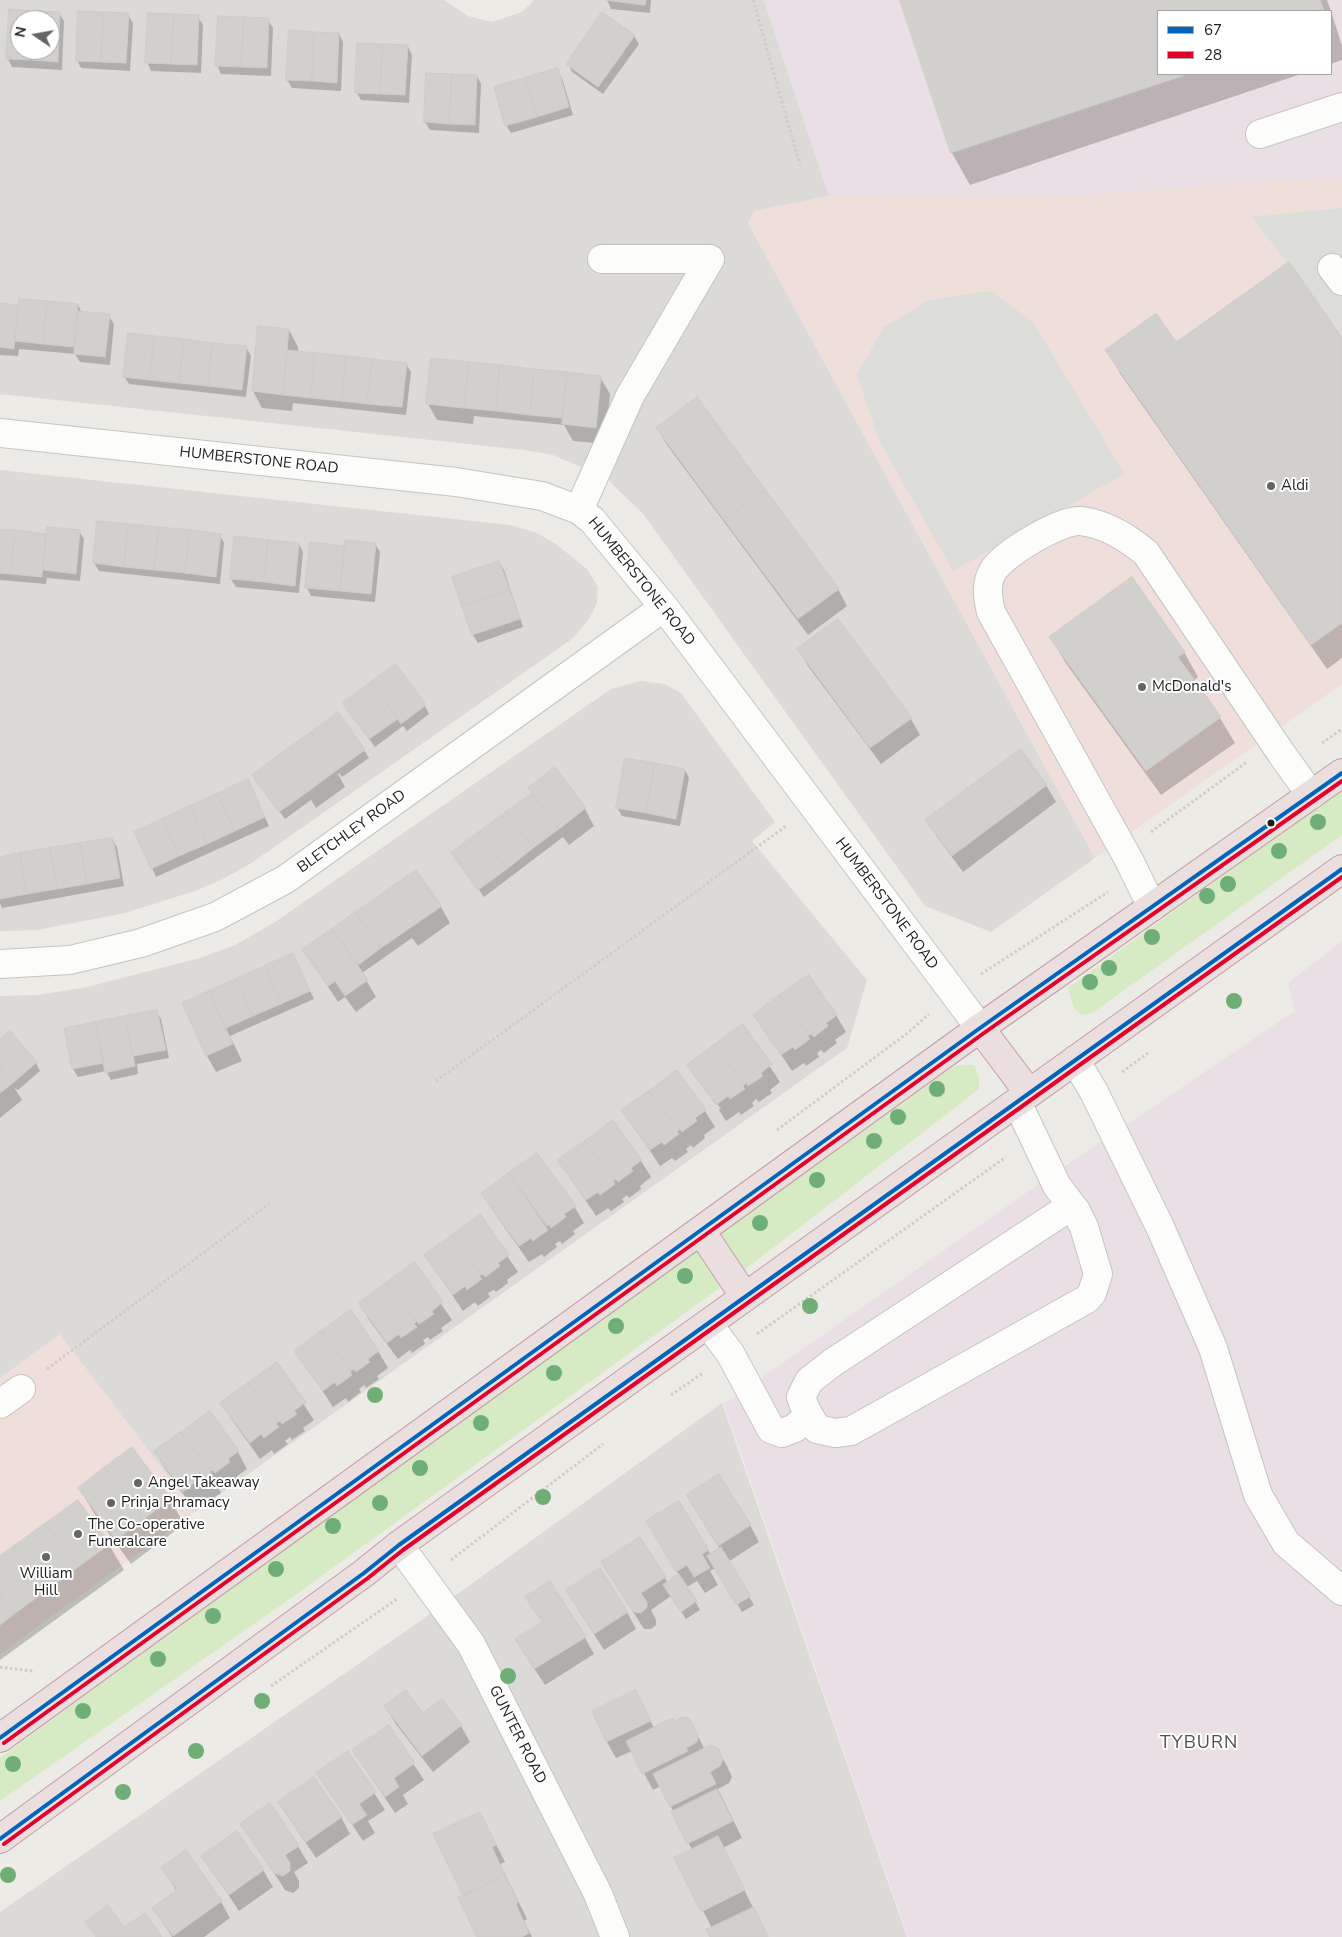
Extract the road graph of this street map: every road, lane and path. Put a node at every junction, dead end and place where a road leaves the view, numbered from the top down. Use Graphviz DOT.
graph roads {
  1 [pos="753,0"];
  2 [pos="1342,107"];
  3 [pos="1260,134"];
  4 [pos="800,165"];
  5 [pos="602,259"];
  6 [pos="0,433"];
  7 [pos="579,510"];
  8 [pos="664,607"];
  9 [pos="1342,729"];
  10 [pos="1281,753"];
  11 [pos="1342,773"];
  12 [pos="1311,795"];
  13 [pos="812,806"];
  14 [pos="1129,860"];
  15 [pos="1342,868"];
  16 [pos="1152,907"];
  17 [pos="0,964"];
  18 [pos="952,993"];
  19 [pos="980,1028"];
  20 [pos="1149,1052"];
  21 [pos="1075,1060"];
  22 [pos="436,1080"];
  23 [pos="1094,1092"];
  24 [pos="1023,1098"];
  25 [pos="775,1132"];
  26 [pos="1033,1137"];
  27 [pos="268,1204"];
  28 [pos="1071,1206"];
  29 [pos="701,1231"];
  30 [pos="744,1297"];
  31 [pos="708,1324"];
  32 [pos="730,1353"];
  33 [pos="10,1396"];
  34 [pos="667,1398"];
  35 [pos="809,1415"];
  36 [pos="604,1443"];
  37 [pos="400,1545"];
  38 [pos="425,1579"];
  39 [pos="1342,1591"];
  40 [pos="40,1665"];
  41 [pos="0,1667"];
  42 [pos="263,1691"];
  43 [pos="0,1738"];
  44 [pos="0,1838"];
  45 [pos="615,1937"];
  1 -- 4 [label="path"];
  2 -- 3 [label="street"];
  5 -- 7 [label="street"];
  6 -- 7 [label="street, HUMBERSTONE ROAD"];
  7 -- 8 [label="street, HUMBERSTONE ROAD"];
  8 -- 13 [label="street, HUMBERSTONE ROAD"];
  8 -- 17 [label="street, BLETCHLEY ROAD"];
  9 -- 10 [label="path"];
  10 -- 12 [label="street"];
  10 -- 14 [label="path"];
  10 -- 14 [label="street"];
  11 -- 12 [label="highway"];
  12 -- 16 [label="highway"];
  13 -- 18 [label="street, HUMBERSTONE ROAD"];
  13 -- 22 [label="path"];
  14 -- 16 [label="street"];
  14 -- 18 [label="path"];
  15 -- 21 [label="highway"];
  16 -- 19 [label="highway"];
  18 -- 19 [label="street, HUMBERSTONE ROAD"];
  18 -- 25 [label="path"];
  19 -- 24 [label="highway"];
  19 -- 29 [label="highway"];
  20 -- 23 [label="path"];
  21 -- 23 [label="street"];
  21 -- 24 [label="highway"];
  23 -- 39 [label="street"];
  24 -- 26 [label="street"];
  24 -- 30 [label="highway"];
  26 -- 28 [label="street"];
  26 -- 32 [label="path"];
  27 -- 33 [label="path"];
  28 -- 35 [label="street"];
  28 -- 35 [label="street"];
  29 -- 30 [label="highway"];
  29 -- 43 [label="highway"];
  30 -- 31 [label="highway"];
  31 -- 32 [label="street"];
  31 -- 37 [label="highway"];
  32 -- 34 [label="path"];
  32 -- 35 [label="street"];
  36 -- 38 [label="path"];
  37 -- 38 [label="street, GUNTER ROAD"];
  37 -- 44 [label="highway"];
  38 -- 42 [label="path"];
  38 -- 45 [label="street, GUNTER ROAD"];
  40 -- 41 [label="path"];
}
